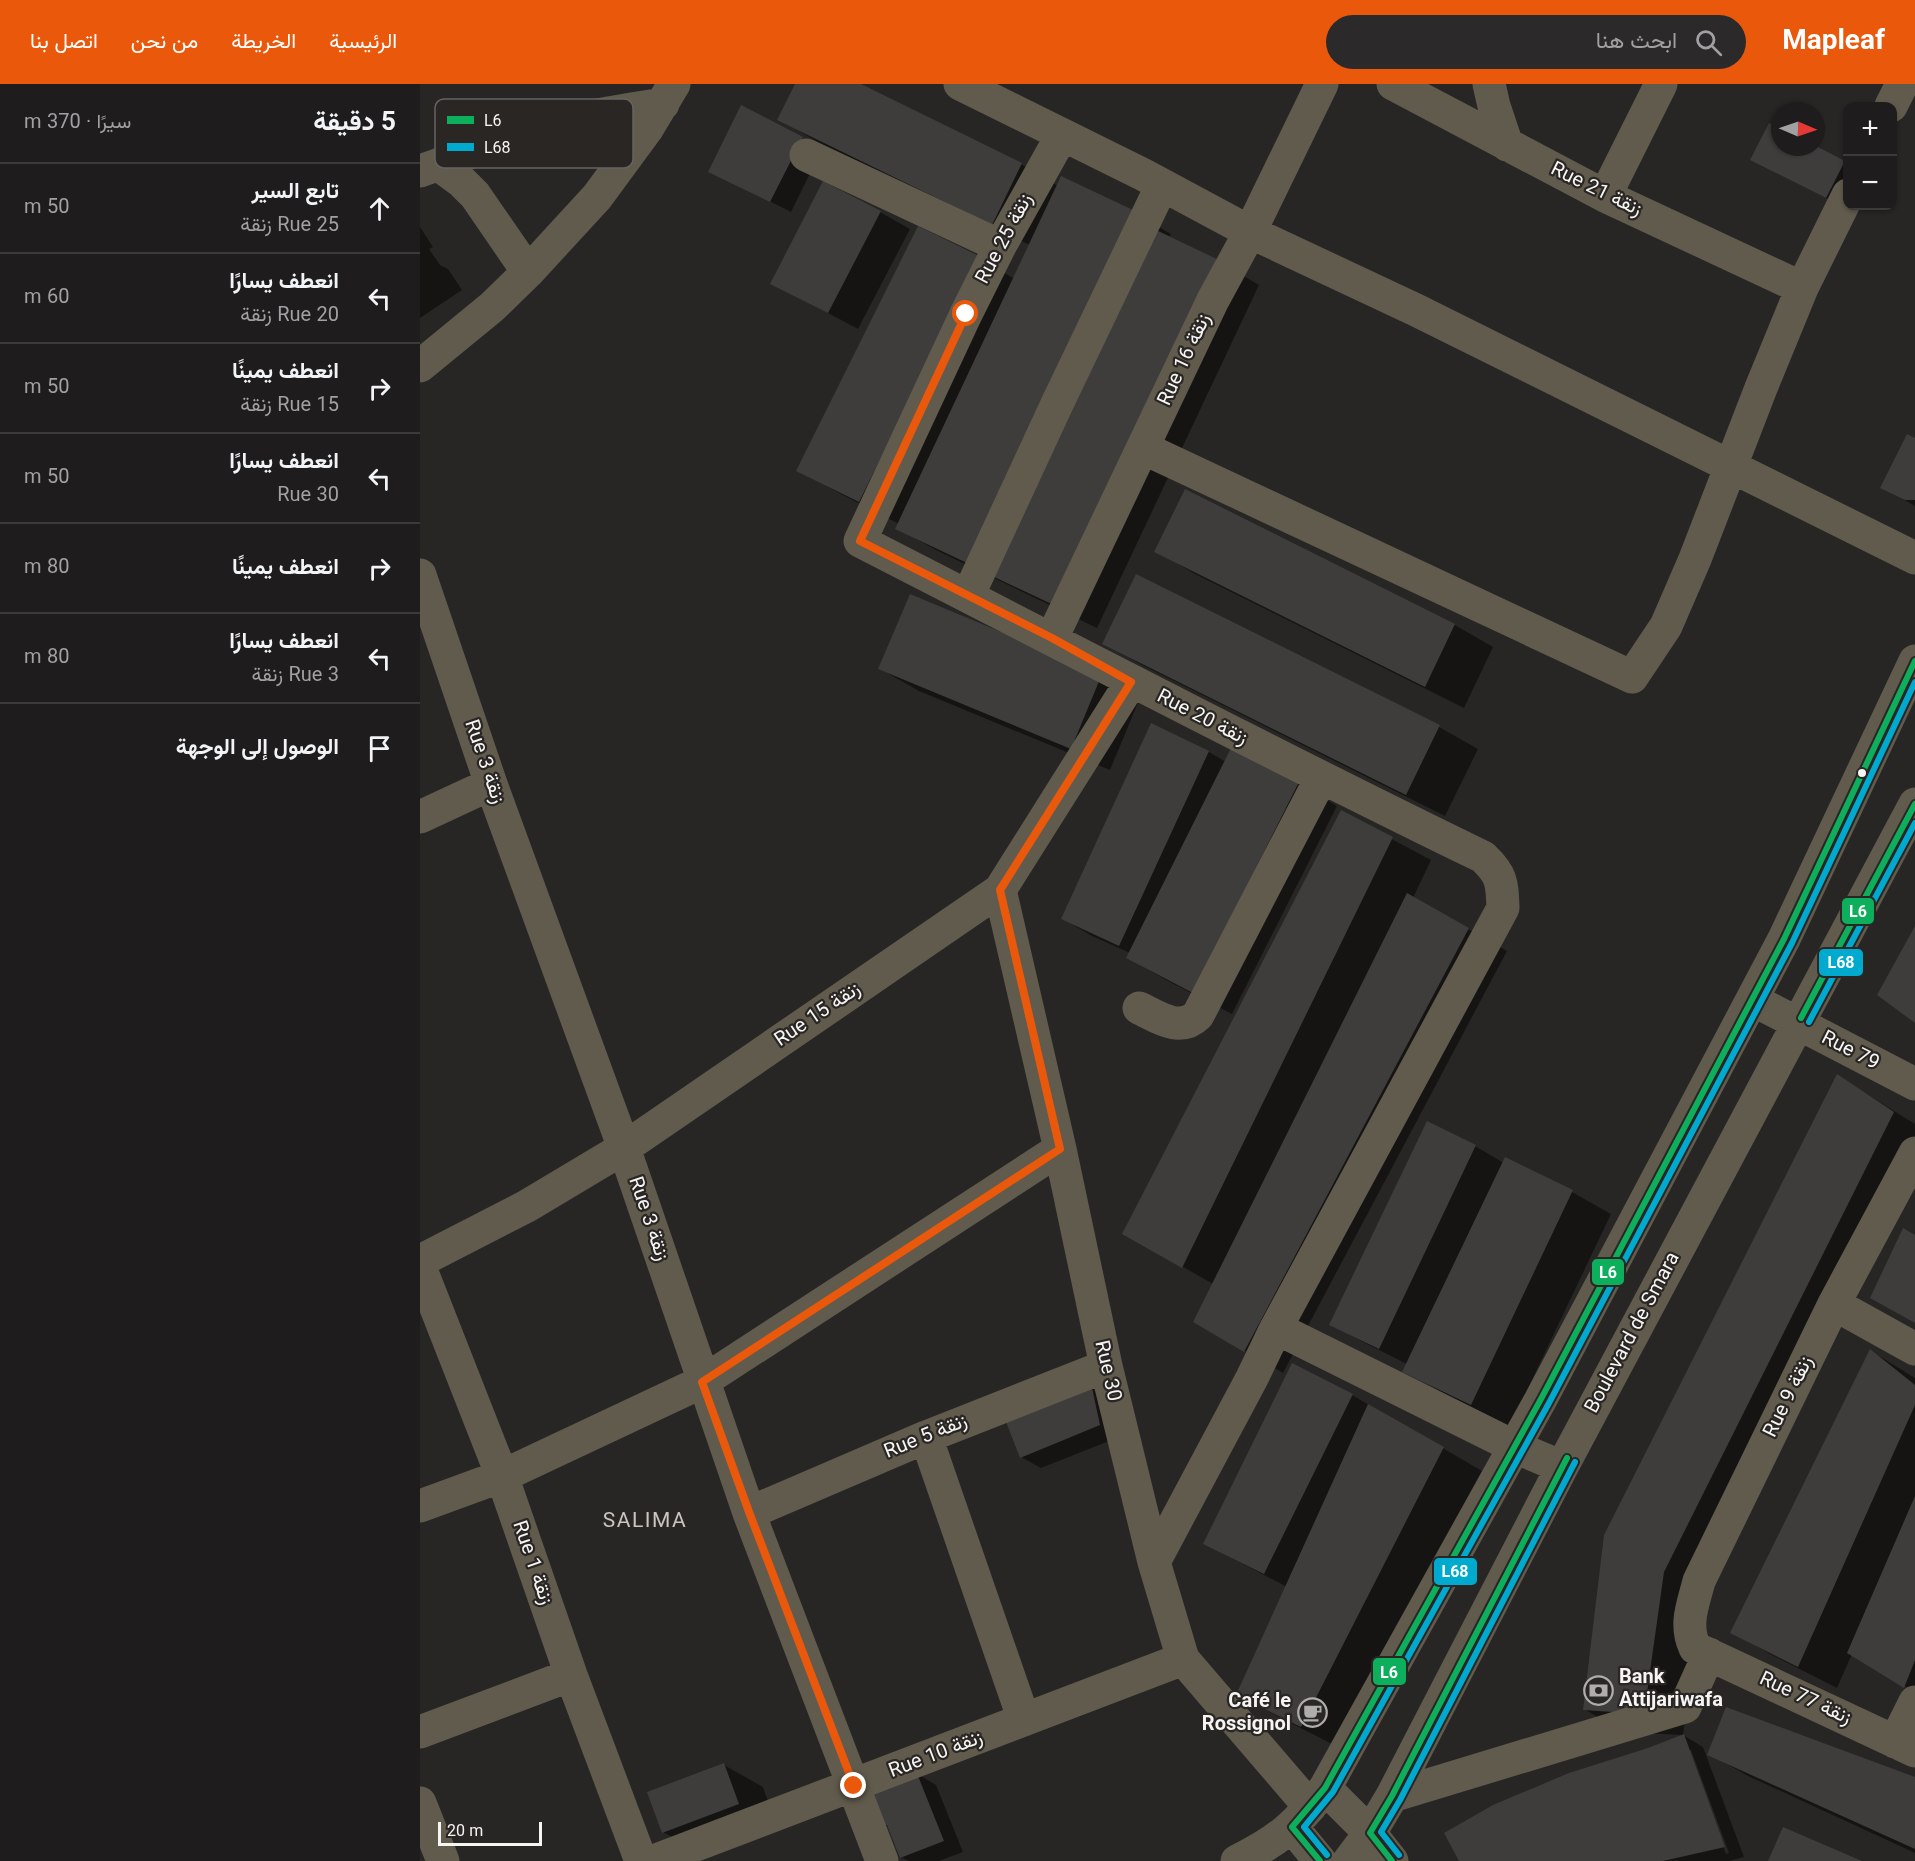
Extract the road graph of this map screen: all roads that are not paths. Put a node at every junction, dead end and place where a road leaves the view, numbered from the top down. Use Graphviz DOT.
graph roads {
  1 [pos="960,84"];
  2 [pos="1322,84"];
  3 [pos="1393,84"];
  4 [pos="1489,84"];
  5 [pos="1661,84"];
  6 [pos="1902,84"];
  7 [pos="669,94"];
  8 [pos="1893,102"];
  9 [pos="633,104"];
  10 [pos="1062,135"];
  11 [pos="1507,145"];
  12 [pos="633,146"];
  13 [pos="806,155"];
  14 [pos="430,168"];
  15 [pos="617,168"];
  16 [pos="1162,185"];
  17 [pos="1605,196"];
  18 [pos="1843,205"];
  19 [pos="1250,232"];
  20 [pos="1000,246"];
  21 [pos="528,272"];
  22 [pos="1802,288"];
  23 [pos="420,366"];
  24 [pos="1143,447"];
  25 [pos="1730,467"];
  26 [pos="860,541"];
  27 [pos="1915,558"];
  28 [pos="420,575"];
  29 [pos="968,596"];
  30 [pos="1052,638"];
  31 [pos="1915,661"];
  32 [pos="1131,682"];
  33 [pos="1321,778"];
  34 [pos="491,784"];
  35 [pos="1915,804"];
  36 [pos="420,817"];
  37 [pos="1000,890"];
  38 [pos="1752,1000"];
  39 [pos="1139,1008"];
  40 [pos="1798,1024"];
  41 [pos="1915,1084"];
  42 [pos="624,1148"];
  43 [pos="1060,1149"];
  44 [pos="1915,1153"];
  45 [pos="420,1261"];
  46 [pos="420,1267"];
  47 [pos="1834,1304"];
  48 [pos="1276,1328"];
  49 [pos="1915,1349"];
  50 [pos="1106,1366"];
  51 [pos="702,1382"];
  52 [pos="926,1437"];
  53 [pos="1515,1447"];
  54 [pos="1562,1467"];
  55 [pos="502,1476"];
  56 [pos="420,1506"];
  57 [pos="749,1512"];
  58 [pos="1154,1562"];
  59 [pos="1702,1651"];
  60 [pos="1183,1659"];
  61 [pos="571,1675"];
  62 [pos="1915,1702"];
  63 [pos="1024,1720"];
  64 [pos="420,1732"];
  65 [pos="1905,1746"];
  66 [pos="854,1786"];
  67 [pos="1392,1796"];
  68 [pos="420,1803"];
  69 [pos="1309,1807"];
  70 [pos="1370,1833"];
  71 [pos="443,1861"];
  72 [pos="640,1861"];
  73 [pos="654,1861"];
  74 [pos="882,1861"];
  75 [pos="1237,1861"];
  76 [pos="1320,1861"];
  77 [pos="1350,1861"];
  78 [pos="1392,1861"];
  1 -- 10 [label="street"];
  2 -- 19 [label="street, Rue 16 زنقة"];
  3 -- 11 [label="street, Rue 21 زنقة"];
  4 -- 11 [label="street"];
  5 -- 17 [label="street"];
  6 -- 8 [label="street"];
  7 -- 9 [label="street"];
  7 -- 12 [label="street"];
  10 -- 16 [label="street"];
  10 -- 20 [label="street, Rue 25 زنقة"];
  11 -- 17 [label="street, Rue 21 زنقة"];
  13 -- 20 [label="street"];
  14 -- 21 [label="street"];
  15 -- 21 [label="street"];
  16 -- 19 [label="street"];
  16 -- 29 [label="street"];
  17 -- 22 [label="street, Rue 21 زنقة"];
  18 -- 22 [label="street"];
  19 -- 24 [label="street, Rue 16 زنقة"];
  19 -- 25 [label="street"];
  20 -- 26 [label="street, Rue 25 زنقة"];
  21 -- 23 [label="street"];
  22 -- 25 [label="street"];
  24 -- 25 [label="street"];
  24 -- 30 [label="street, Rue 16 زنقة"];
  25 -- 27 [label="street"];
  26 -- 29 [label="street, Rue 20 زنقة"];
  28 -- 34 [label="street, Rue 3 زنقة"];
  29 -- 30 [label="street, Rue 20 زنقة"];
  30 -- 32 [label="street, Rue 20 زنقة"];
  31 -- 38 [label="street"];
  32 -- 33 [label="street, Rue 20 زنقة"];
  32 -- 37 [label="street, Rue 15 زنقة"];
  33 -- 39 [label="street"];
  33 -- 48 [label="street, Rue 20 زنقة"];
  34 -- 36 [label="street"];
  34 -- 42 [label="street, Rue 3 زنقة"];
  35 -- 40 [label="street, Boulevard de Smara"];
  37 -- 42 [label="street, Rue 15 زنقة"];
  37 -- 43 [label="street, Rue 30"];
  38 -- 40 [label="street, Rue 79"];
  38 -- 53 [label="street"];
  40 -- 41 [label="street, Rue 79"];
  40 -- 54 [label="street, Boulevard de Smara"];
  42 -- 45 [label="street, Rue 15 زنقة"];
  42 -- 51 [label="street, Rue 3 زنقة"];
  43 -- 50 [label="street, Rue 30"];
  43 -- 51 [label="street"];
  44 -- 47 [label="street, Rue 9 زنقة"];
  46 -- 55 [label="street, Rue 1 زنقة"];
  47 -- 49 [label="street"];
  47 -- 59 [label="street, Rue 9 زنقة"];
  48 -- 53 [label="street"];
  48 -- 58 [label="street"];
  50 -- 52 [label="street, Rue 5 زنقة"];
  50 -- 58 [label="street, Rue 30"];
  51 -- 55 [label="street"];
  51 -- 57 [label="street, Rue 3 زنقة"];
  52 -- 57 [label="street, Rue 5 زنقة"];
  52 -- 63 [label="street"];
  53 -- 54 [label="street"];
  53 -- 69 [label="street"];
  54 -- 67 [label="street, Boulevard de Smara"];
  55 -- 56 [label="street"];
  55 -- 61 [label="street, Rue 1 زنقة"];
  57 -- 66 [label="street, Rue 3 زنقة"];
  58 -- 60 [label="street, Rue 30"];
  59 -- 65 [label="street, Rue 77 زنقة"];
  59 -- 67 [label="street"];
  60 -- 63 [label="street, Rue 10 زنقة"];
  60 -- 69 [label="street, Rue 30"];
  61 -- 64 [label="street"];
  61 -- 72 [label="street, Rue 1 زنقة"];
  62 -- 65 [label="street"];
  63 -- 66 [label="street, Rue 10 زنقة"];
  66 -- 73 [label="street, Rue 10 زنقة"];
  66 -- 74 [label="street, Rue 3 زنقة"];
  67 -- 70 [label="street, Boulevard de Smara"];
  68 -- 71 [label="street"];
  69 -- 70 [label="street"];
  69 -- 75 [label="street"];
  69 -- 76 [label="street"];
  70 -- 77 [label="street, Boulevard de Smara"];
  70 -- 78 [label="street"];
}
